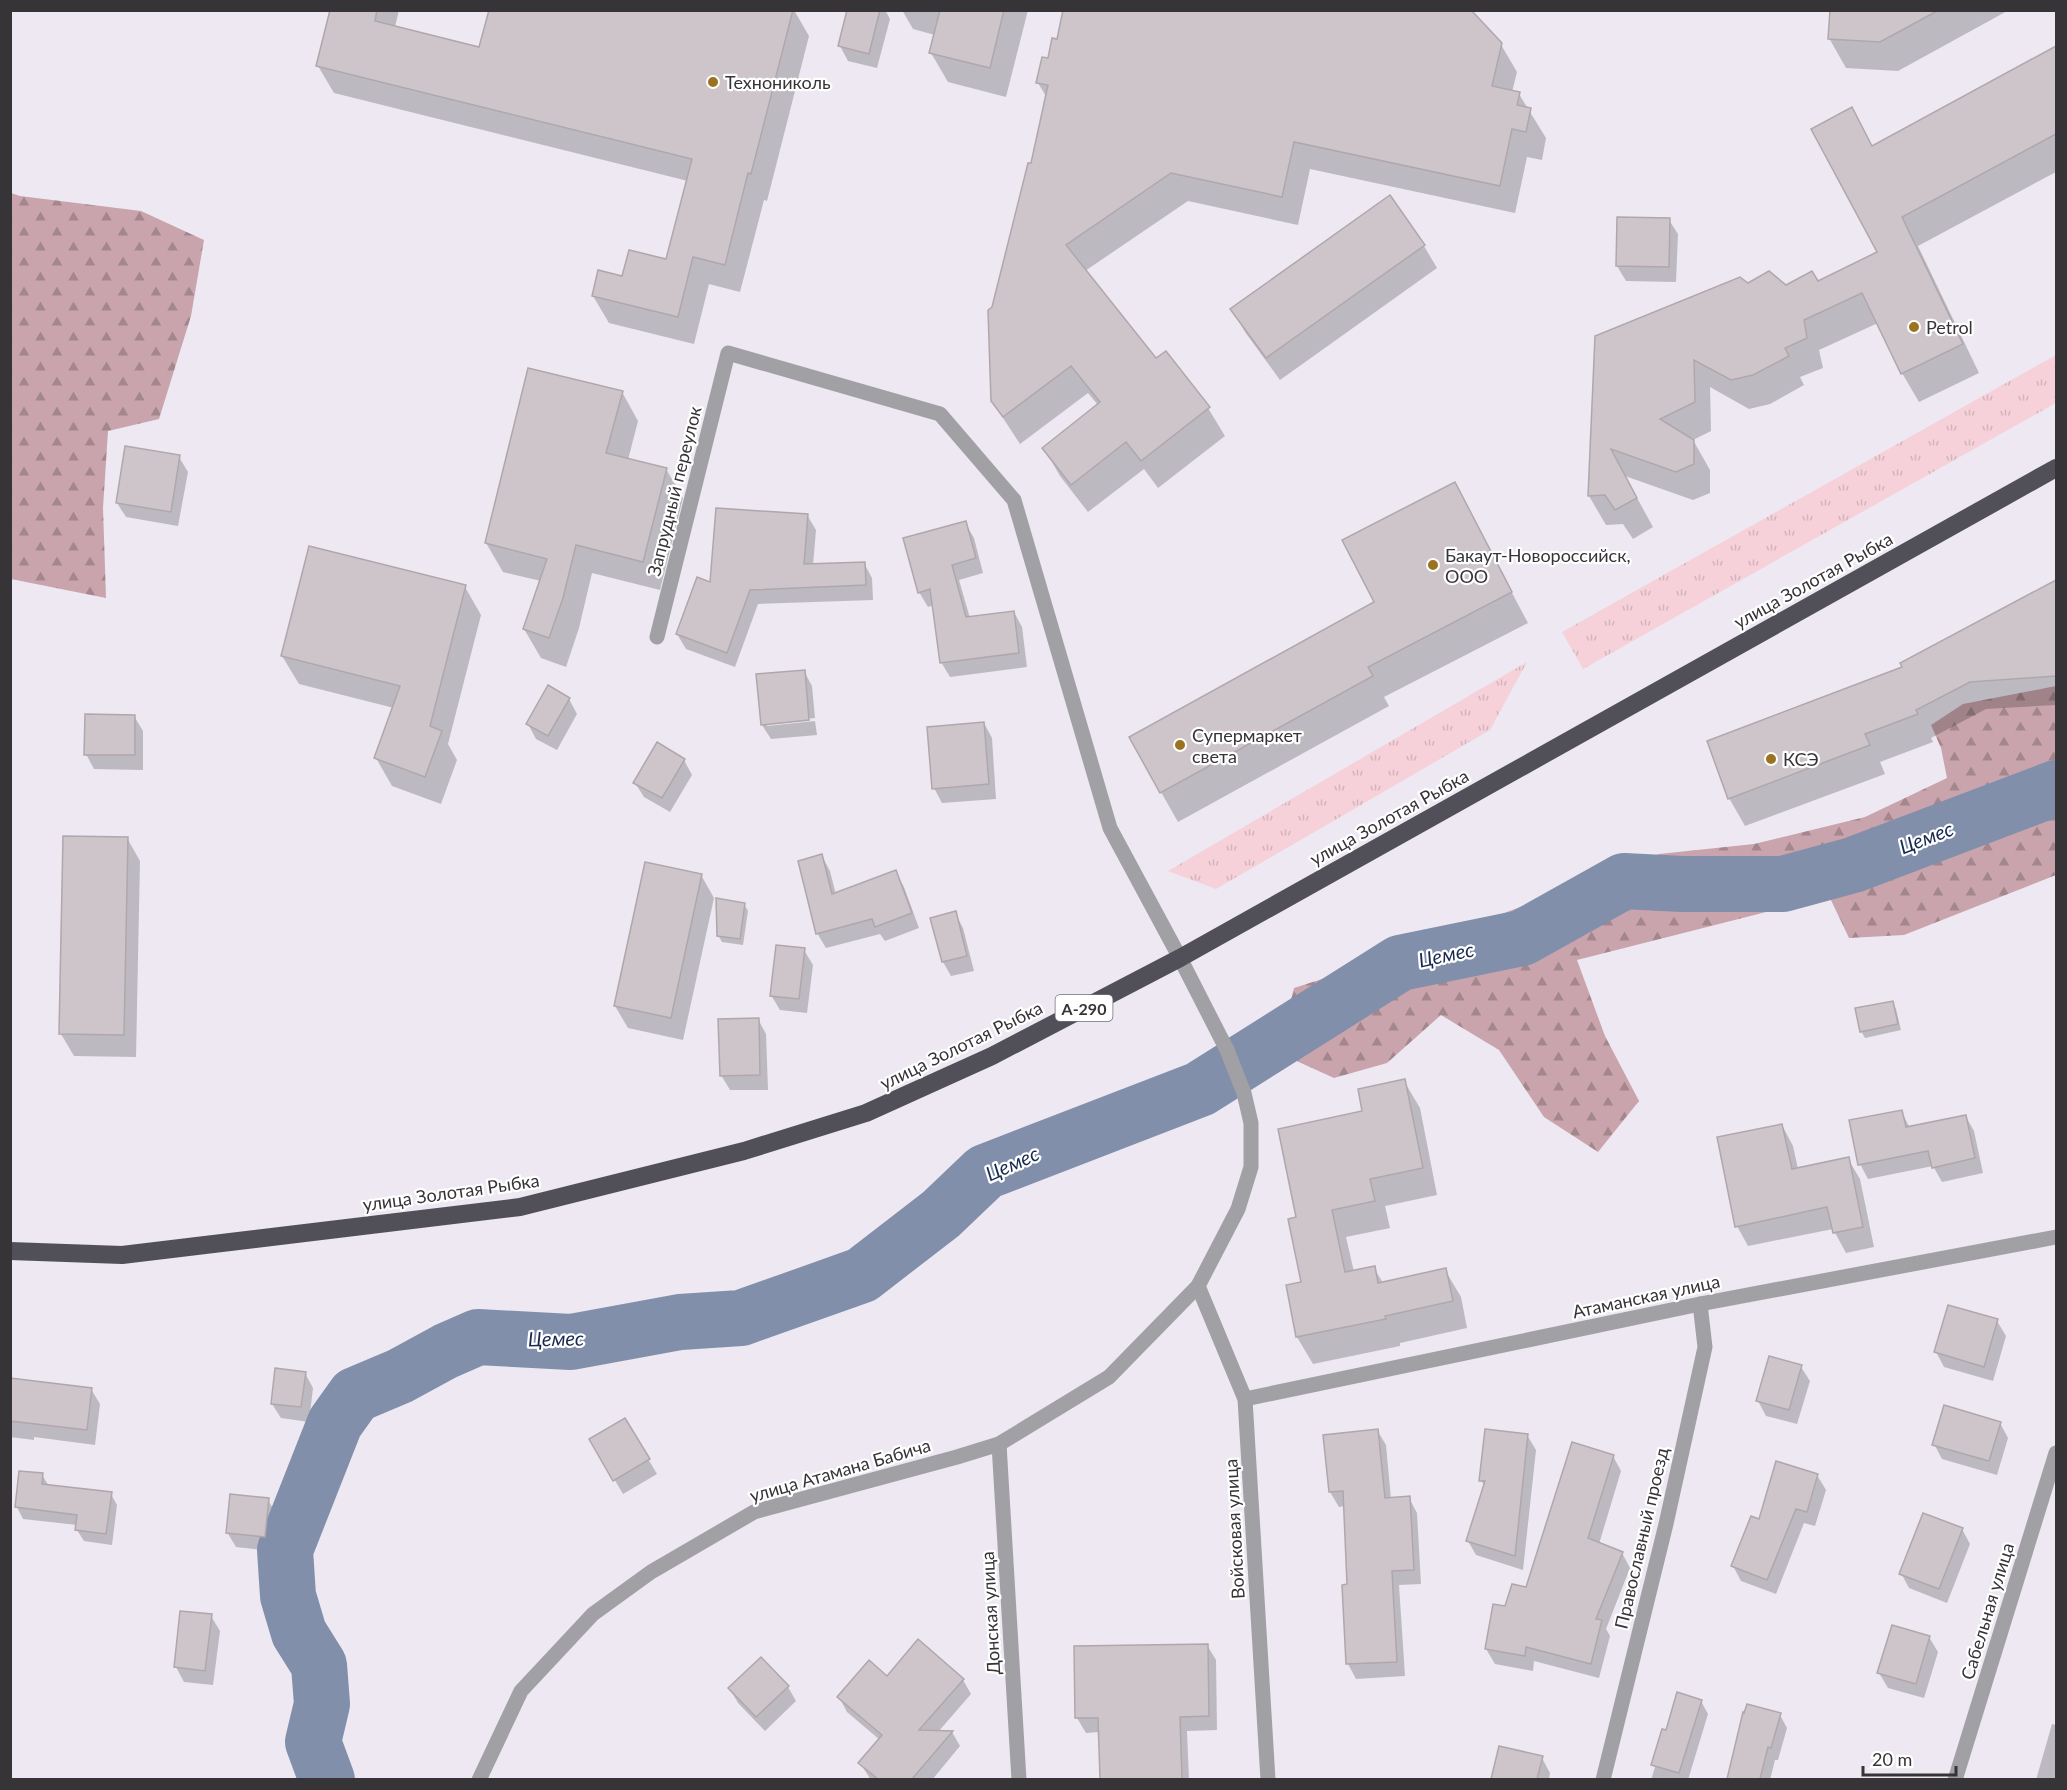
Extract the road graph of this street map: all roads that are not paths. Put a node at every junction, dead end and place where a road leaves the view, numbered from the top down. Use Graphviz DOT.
graph roads {
  1 [pos="728,353"];
  2 [pos="2056,468"];
  3 [pos="657,638"];
  4 [pos="1180,958"];
  5 [pos="2056,1237"];
  6 [pos="10,1251"];
  7 [pos="1198,1286"];
  8 [pos="1701,1304"];
  9 [pos="1245,1399"];
  10 [pos="999,1444"];
  11 [pos="2056,1453"];
  12 [pos="479,1779"];
  13 [pos="1019,1779"];
  14 [pos="1268,1779"];
  15 [pos="1603,1779"];
  16 [pos="1955,1779"];
  1 -- 3 [label="street, Запрудный переулок"];
  1 -- 4 [label="street, улица Атамана Бабича"];
  2 -- 4 [label="highway, улица Золотая Рыбка / А-290"];
  4 -- 6 [label="highway, улица Золотая Рыбка / А-290"];
  4 -- 7 [label="street, улица Атамана Бабича"];
  5 -- 8 [label="street, Атаманская улица"];
  7 -- 9 [label="street, Войсковая улица"];
  7 -- 10 [label="street, улица Атамана Бабича"];
  8 -- 9 [label="street, Атаманская улица"];
  8 -- 15 [label="street, Православный проезд"];
  9 -- 14 [label="street, Войсковая улица"];
  10 -- 12 [label="street, улица Атамана Бабича"];
  10 -- 13 [label="street, Донская улица"];
  11 -- 16 [label="street, Сабельная улица"];
}
